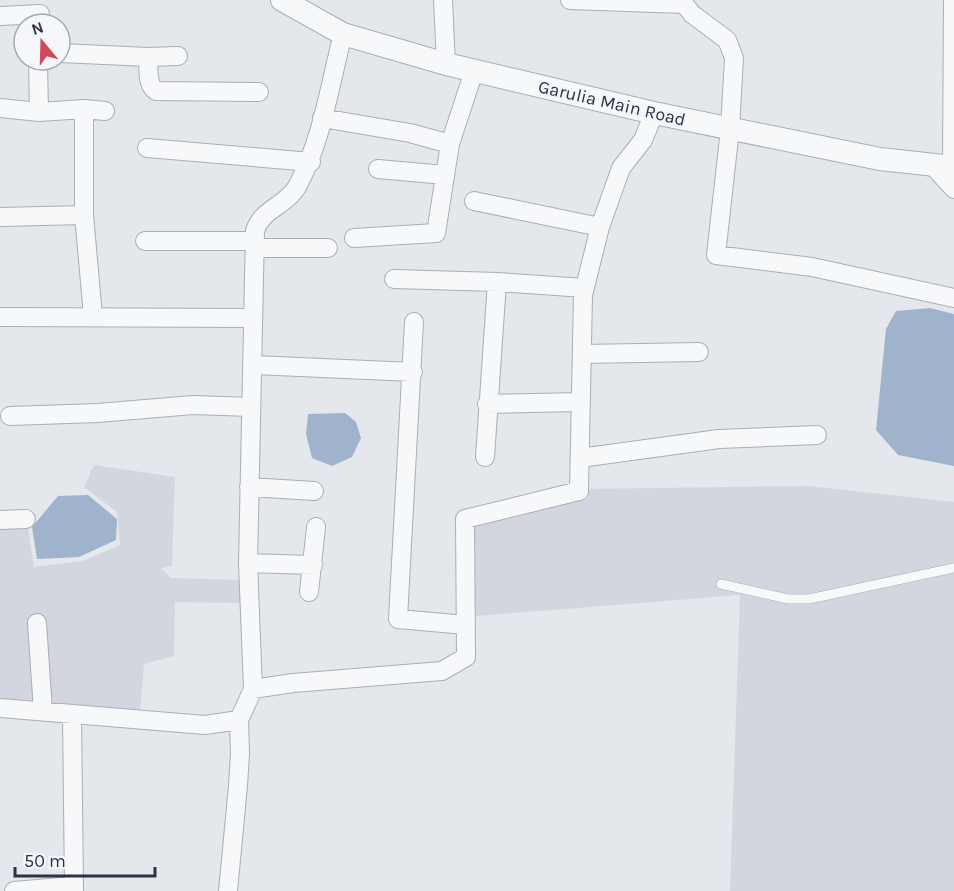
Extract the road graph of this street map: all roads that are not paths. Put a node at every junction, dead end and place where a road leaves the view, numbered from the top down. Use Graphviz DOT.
graph roads {
  1 [pos="443,0"];
  2 [pos="562,0"];
  3 [pos="570,0"];
  4 [pos="953,0"];
  5 [pos="683,2"];
  6 [pos="292,3"];
  7 [pos="343,34"];
  8 [pos="72,54"];
  9 [pos="178,56"];
  10 [pos="148,57"];
  11 [pos="446,64"];
  12 [pos="474,71"];
  13 [pos="38,72"];
  14 [pos="259,92"];
  15 [pos="0,108"];
  16 [pos="84,109"];
  17 [pos="105,111"];
  18 [pos="39,112"];
  19 [pos="654,113"];
  20 [pos="322,118"];
  21 [pos="730,129"];
  22 [pos="450,144"];
  23 [pos="147,148"];
  24 [pos="311,162"];
  25 [pos="378,169"];
  26 [pos="948,172"];
  27 [pos="445,175"];
  28 [pos="474,201"];
  29 [pos="84,215"];
  30 [pos="0,217"];
  31 [pos="600,227"];
  32 [pos="354,238"];
  33 [pos="145,241"];
  34 [pos="255,244"];
  35 [pos="328,248"];
  36 [pos="394,279"];
  37 [pos="497,282"];
  38 [pos="585,288"];
  39 [pos="954,298"];
  40 [pos="0,316"];
  41 [pos="93,316"];
  42 [pos="253,318"];
  43 [pos="414,322"];
  44 [pos="699,352"];
  45 [pos="582,354"];
  46 [pos="252,365"];
  47 [pos="412,372"];
  48 [pos="581,402"];
  49 [pos="487,404"];
  50 [pos="251,407"];
  51 [pos="10,416"];
  52 [pos="818,435"];
  53 [pos="485,457"];
  54 [pos="580,458"];
  55 [pos="249,487"];
  56 [pos="314,491"];
  57 [pos="26,519"];
  58 [pos="0,520"];
  59 [pos="316,527"];
  60 [pos="248,563"];
  61 [pos="313,565"];
  62 [pos="954,568"];
  63 [pos="721,584"];
  64 [pos="309,592"];
  65 [pos="38,623"];
  66 [pos="466,625"];
  67 [pos="253,689"];
  68 [pos="0,708"];
  69 [pos="43,711"];
  70 [pos="72,714"];
  71 [pos="239,720"];
  72 [pos="74,889"];
  73 [pos="15,891"];
  74 [pos="228,891"];
  1 -- 11 [label="street"];
  2 -- 3 [label="street"];
  3 -- 5 [label="street"];
  4 -- 26 [label="street"];
  5 -- 21 [label="street"];
  6 -- 7 [label="street, Garulia Main Road"];
  7 -- 11 [label="street, Garulia Main Road"];
  7 -- 20 [label="street"];
  8 -- 10 [label="street"];
  9 -- 10 [label="street"];
  10 -- 14 [label="street"];
  11 -- 12 [label="street, Garulia Main Road"];
  12 -- 19 [label="street, Garulia Main Road"];
  12 -- 22 [label="street"];
  13 -- 18 [label="street"];
  15 -- 18 [label="street"];
  16 -- 17 [label="street"];
  16 -- 18 [label="street"];
  16 -- 29 [label="street"];
  19 -- 21 [label="street, Garulia Main Road"];
  19 -- 31 [label="street"];
  20 -- 22 [label="street"];
  20 -- 24 [label="street"];
  21 -- 26 [label="street, Garulia Main Road"];
  21 -- 39 [label="street"];
  22 -- 27 [label="street"];
  23 -- 24 [label="street"];
  24 -- 34 [label="street"];
  25 -- 27 [label="street"];
  27 -- 32 [label="street"];
  28 -- 31 [label="street"];
  29 -- 30 [label="street"];
  29 -- 41 [label="street"];
  31 -- 38 [label="street"];
  33 -- 34 [label="street"];
  34 -- 35 [label="street"];
  34 -- 42 [label="street"];
  36 -- 37 [label="street"];
  37 -- 38 [label="street"];
  37 -- 49 [label="street"];
  38 -- 45 [label="street"];
  40 -- 41 [label="street"];
  41 -- 42 [label="street"];
  42 -- 46 [label="street"];
  43 -- 47 [label="street"];
  44 -- 45 [label="street"];
  45 -- 48 [label="street"];
  46 -- 47 [label="street"];
  46 -- 50 [label="street"];
  47 -- 66 [label="street"];
  48 -- 49 [label="street"];
  48 -- 54 [label="street"];
  49 -- 53 [label="street"];
  50 -- 51 [label="street"];
  50 -- 55 [label="street"];
  52 -- 54 [label="street"];
  54 -- 66 [label="street"];
  55 -- 56 [label="street"];
  55 -- 60 [label="street"];
  57 -- 58 [label="street"];
  59 -- 61 [label="street"];
  60 -- 61 [label="street"];
  60 -- 67 [label="street"];
  61 -- 64 [label="street"];
  62 -- 63 [label="lane"];
  65 -- 69 [label="street"];
  66 -- 67 [label="street"];
  67 -- 71 [label="street"];
  68 -- 69 [label="street"];
  69 -- 70 [label="street"];
  70 -- 71 [label="street"];
  70 -- 72 [label="street"];
  71 -- 74 [label="street"];
  72 -- 73 [label="street"];
}
